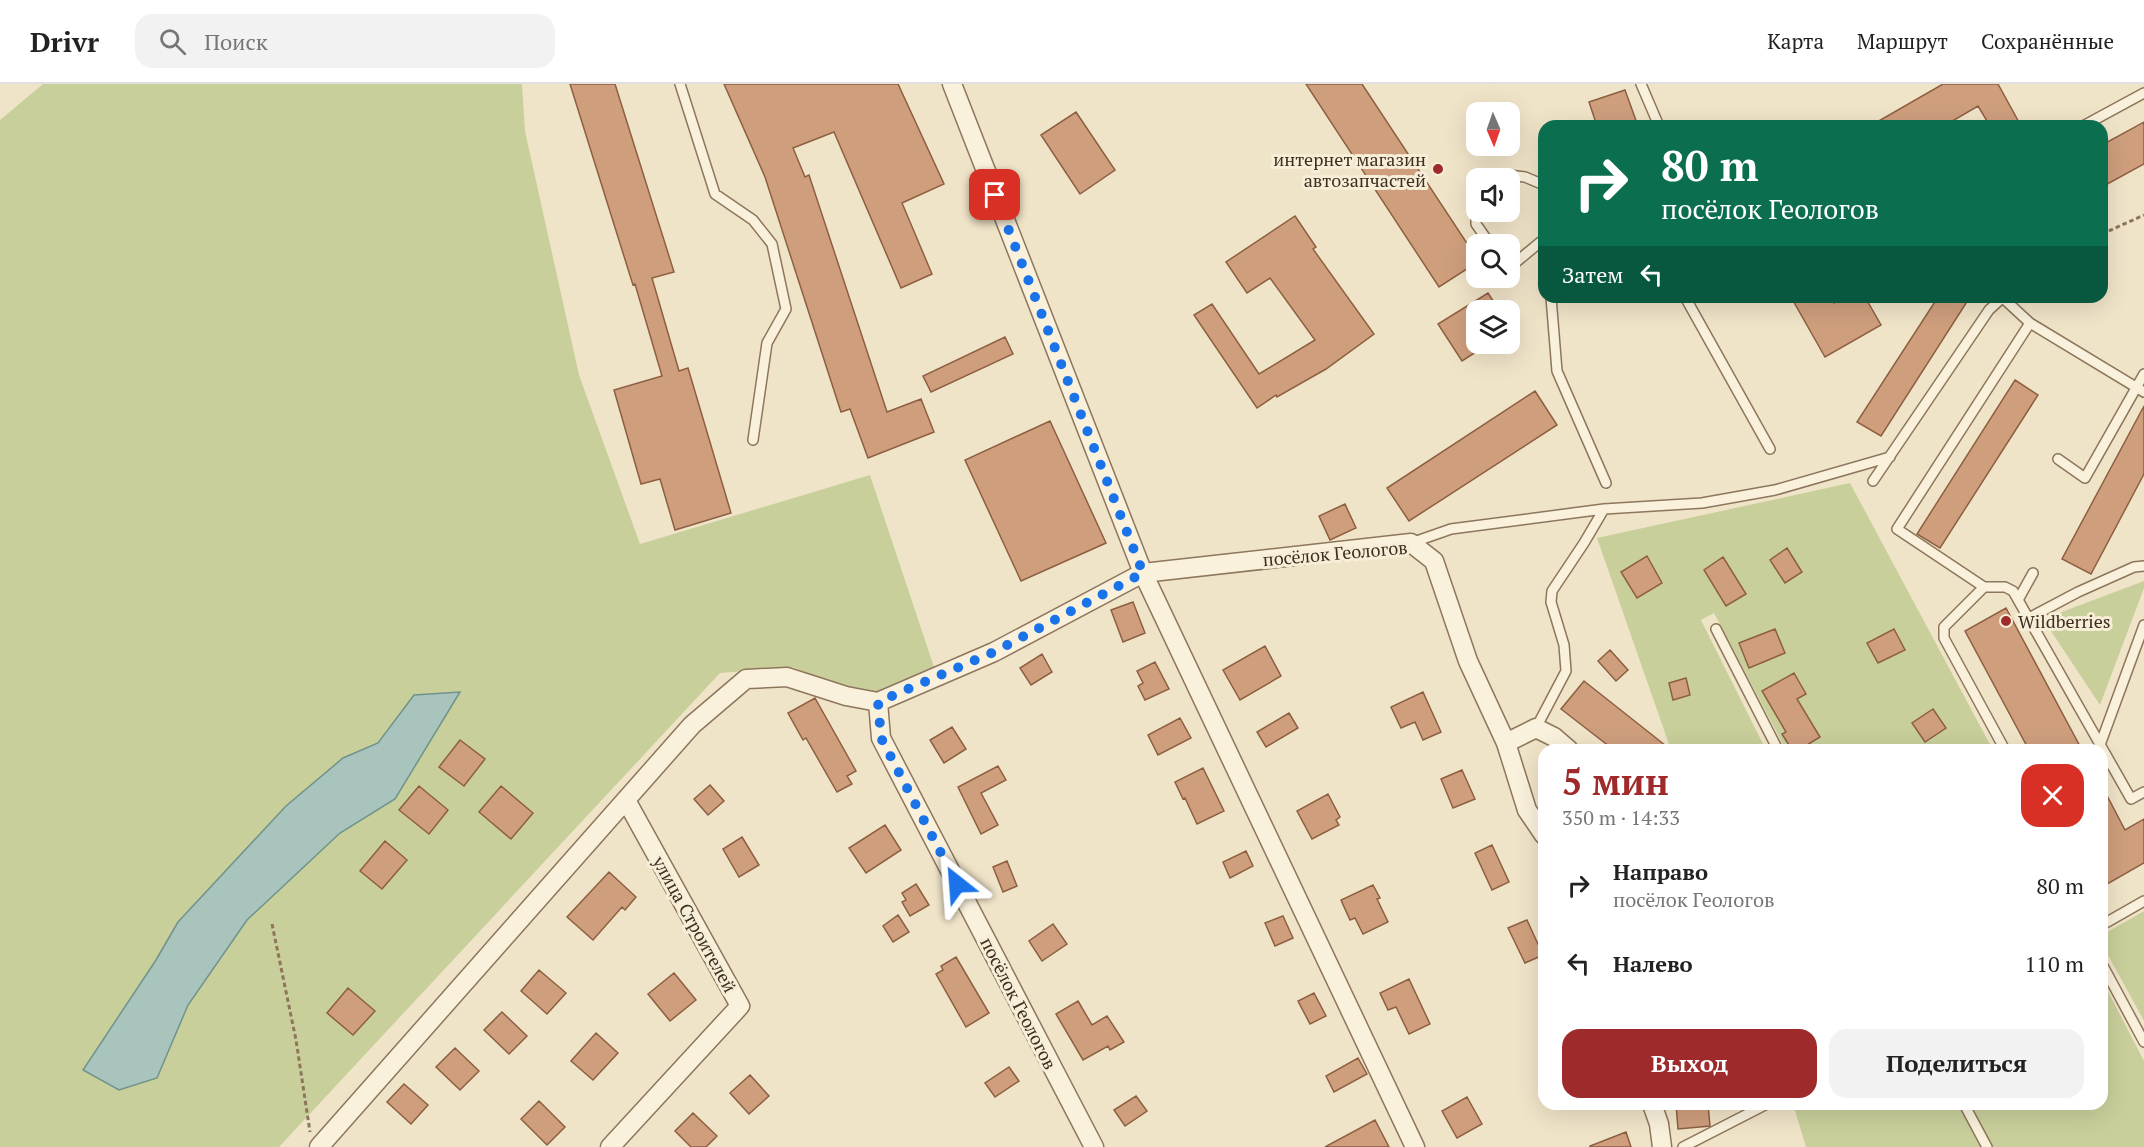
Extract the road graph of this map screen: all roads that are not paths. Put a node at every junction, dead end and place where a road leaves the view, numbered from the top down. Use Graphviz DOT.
graph roads {
  1 [pos="680,84"];
  2 [pos="952,84"];
  3 [pos="1641,84"];
  4 [pos="2144,93"];
  5 [pos="1656,120"];
  6 [pos="2094,120"];
  7 [pos="1520,176"];
  8 [pos="1538,182"];
  9 [pos="1538,244"];
  10 [pos="1520,259"];
  11 [pos="1551,303"];
  12 [pos="1688,303"];
  13 [pos="1997,303"];
  14 [pos="2009,303"];
  15 [pos="2030,323"];
  16 [pos="2144,374"];
  17 [pos="2140,389"];
  18 [pos="753,440"];
  19 [pos="1770,449"];
  20 [pos="1890,457"];
  21 [pos="2058,459"];
  22 [pos="1873,481"];
  23 [pos="1606,483"];
  24 [pos="1604,509"];
  25 [pos="1411,543"];
  26 [pos="2144,566"];
  27 [pos="1143,573"];
  28 [pos="2033,573"];
  29 [pos="1984,587"];
  30 [pos="2018,600"];
  31 [pos="2029,618"];
  32 [pos="2144,625"];
  33 [pos="1716,629"];
  34 [pos="878,702"];
  35 [pos="1536,728"];
  36 [pos="1506,743"];
  37 [pos="1562,744"];
  38 [pos="1775,744"];
  39 [pos="2002,744"];
  40 [pos="2099,744"];
  41 [pos="2100,744"];
  42 [pos="2108,759"];
  43 [pos="2144,792"];
  44 [pos="626,800"];
  45 [pos="1538,826"];
  46 [pos="2144,901"];
  47 [pos="2108,922"];
  48 [pos="2108,975"];
  49 [pos="2144,1042"];
  50 [pos="1656,1110"];
  51 [pos="1746,1110"];
  52 [pos="1967,1110"];
  53 [pos="315,1142"];
  54 [pos="610,1147"];
  55 [pos="1094,1147"];
  56 [pos="1415,1147"];
  57 [pos="1662,1147"];
  58 [pos="1683,1147"];
  59 [pos="1988,1147"];
  1 -- 18 [label="lane"];
  2 -- 27 [label="street"];
  3 -- 5 [label="lane"];
  4 -- 6 [label="lane"];
  7 -- 8 [label="lane"];
  9 -- 10 [label="lane"];
  11 -- 23 [label="lane"];
  12 -- 19 [label="lane"];
  13 -- 20 [label="lane"];
  14 -- 15 [label="lane"];
  15 -- 17 [label="lane"];
  15 -- 29 [label="lane"];
  16 -- 17 [label="lane"];
  17 -- 21 [label="lane"];
  20 -- 22 [label="lane"];
  20 -- 24 [label="lane"];
  24 -- 25 [label="lane"];
  24 -- 35 [label="lane"];
  25 -- 27 [label="street, посёлок Геологов"];
  25 -- 36 [label="street, посёлок Геологов"];
  26 -- 31 [label="lane"];
  27 -- 34 [label="street, посёлок Геологов"];
  27 -- 56 [label="street"];
  28 -- 30 [label="lane"];
  29 -- 30 [label="lane"];
  29 -- 39 [label="lane"];
  30 -- 31 [label="lane"];
  31 -- 40 [label="lane"];
  32 -- 41 [label="lane"];
  33 -- 38 [label="lane"];
  34 -- 44 [label="street"];
  34 -- 55 [label="street, посёлок Геологов"];
  35 -- 36 [label="street"];
  35 -- 37 [label="street"];
  36 -- 45 [label="street, посёлок Геологов"];
  42 -- 43 [label="lane"];
  44 -- 53 [label="street"];
  44 -- 54 [label="street, улица Строителей"];
  46 -- 47 [label="lane"];
  48 -- 49 [label="lane"];
  50 -- 57 [label="street"];
  51 -- 58 [label="lane"];
  52 -- 59 [label="lane"];
}
